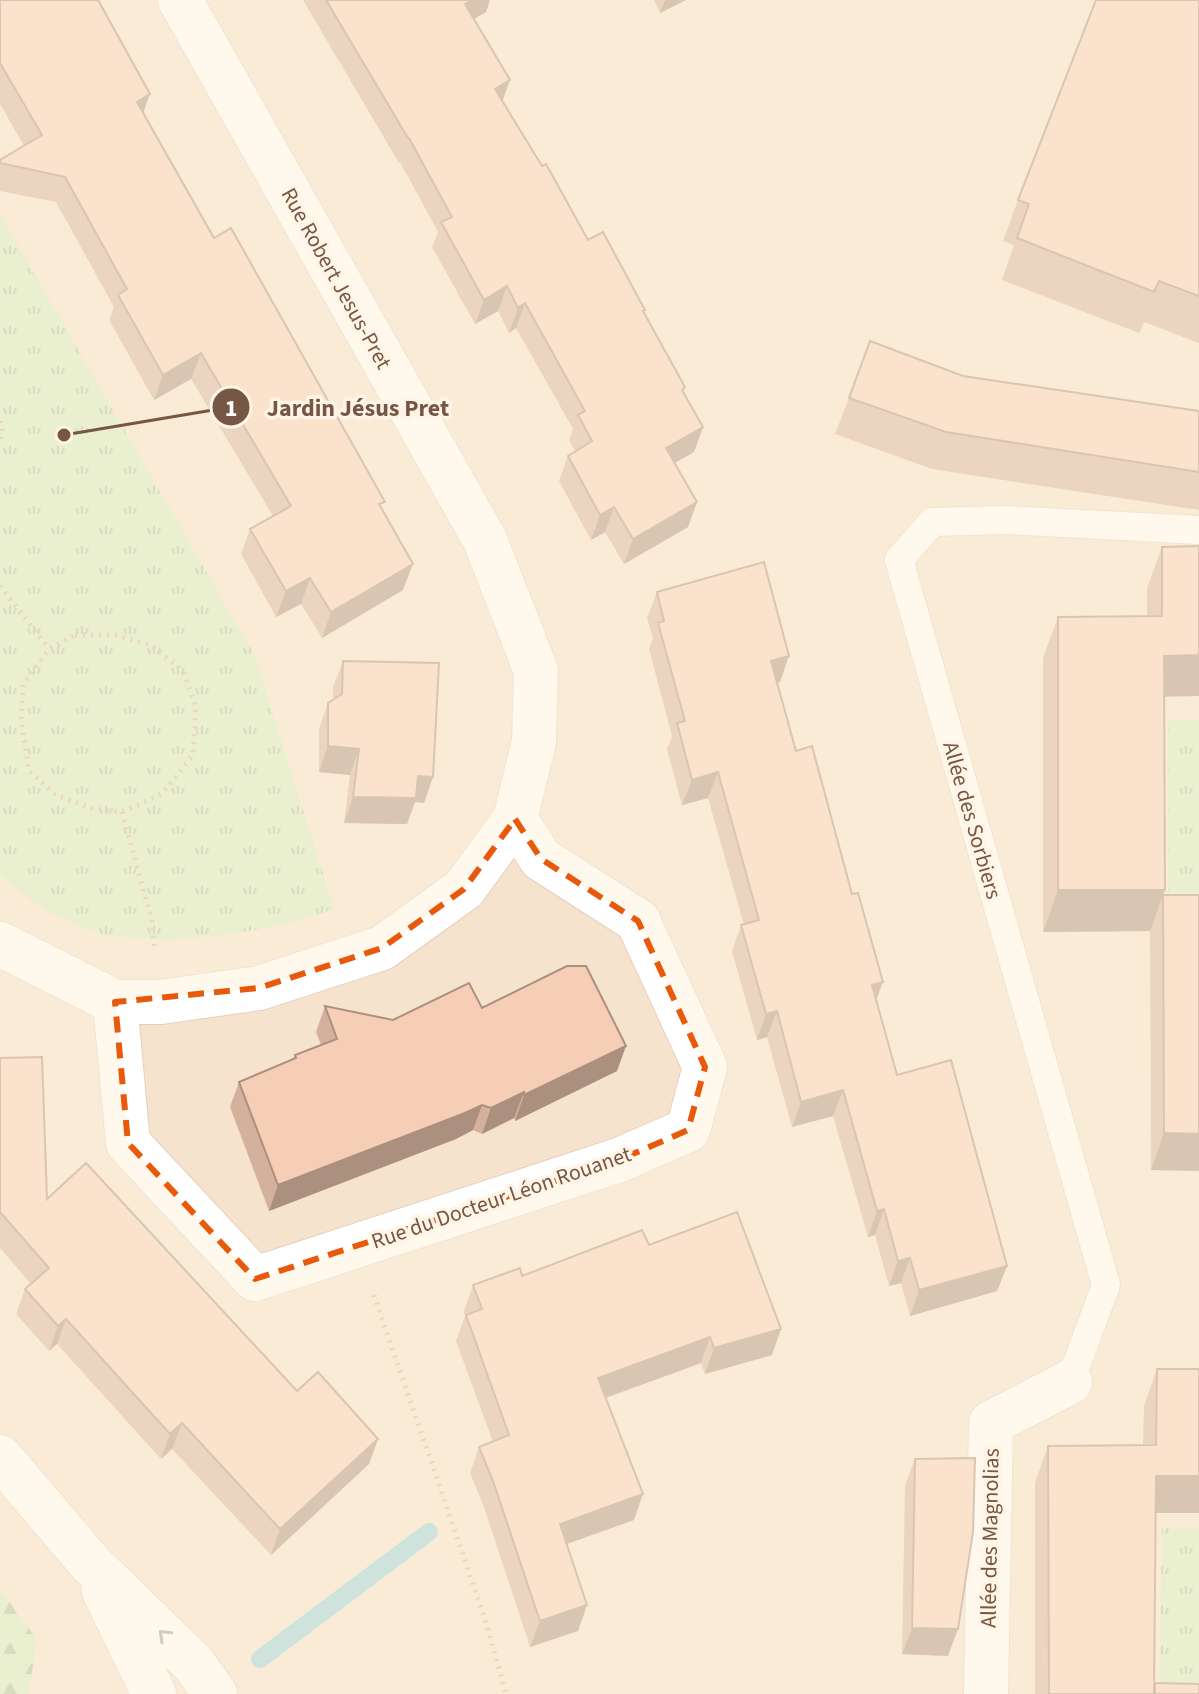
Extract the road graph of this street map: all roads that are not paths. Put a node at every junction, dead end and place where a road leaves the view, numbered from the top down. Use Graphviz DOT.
graph roads {
  1 [pos="180,0"];
  2 [pos="1199,530"];
  3 [pos="515,819"];
  4 [pos="0,944"];
  5 [pos="115,1002"];
  6 [pos="1070,1382"];
  7 [pos="0,1457"];
  8 [pos="91,1564"];
  9 [pos="154,1694"];
  10 [pos="215,1694"];
  11 [pos="986,1694"];
  1 -- 3 [label="street, Rue Robert Jesus-Pret"];
  2 -- 6 [label="lane, Allée des Sorbiers"];
  3 -- 5 [label="street, Rue Robert Jesus-Pret"];
  3 -- 5 [label="street, Rue du Docteur Léon Rouanet"];
  4 -- 5 [label="street, Rue Robert Jesus-Pret"];
  6 -- 11 [label="street, Allée des Magnolias"];
  7 -- 8 [label="street"];
  8 -- 9 [label="street"];
  10 -- 8 [label="street, one-way"];
}
